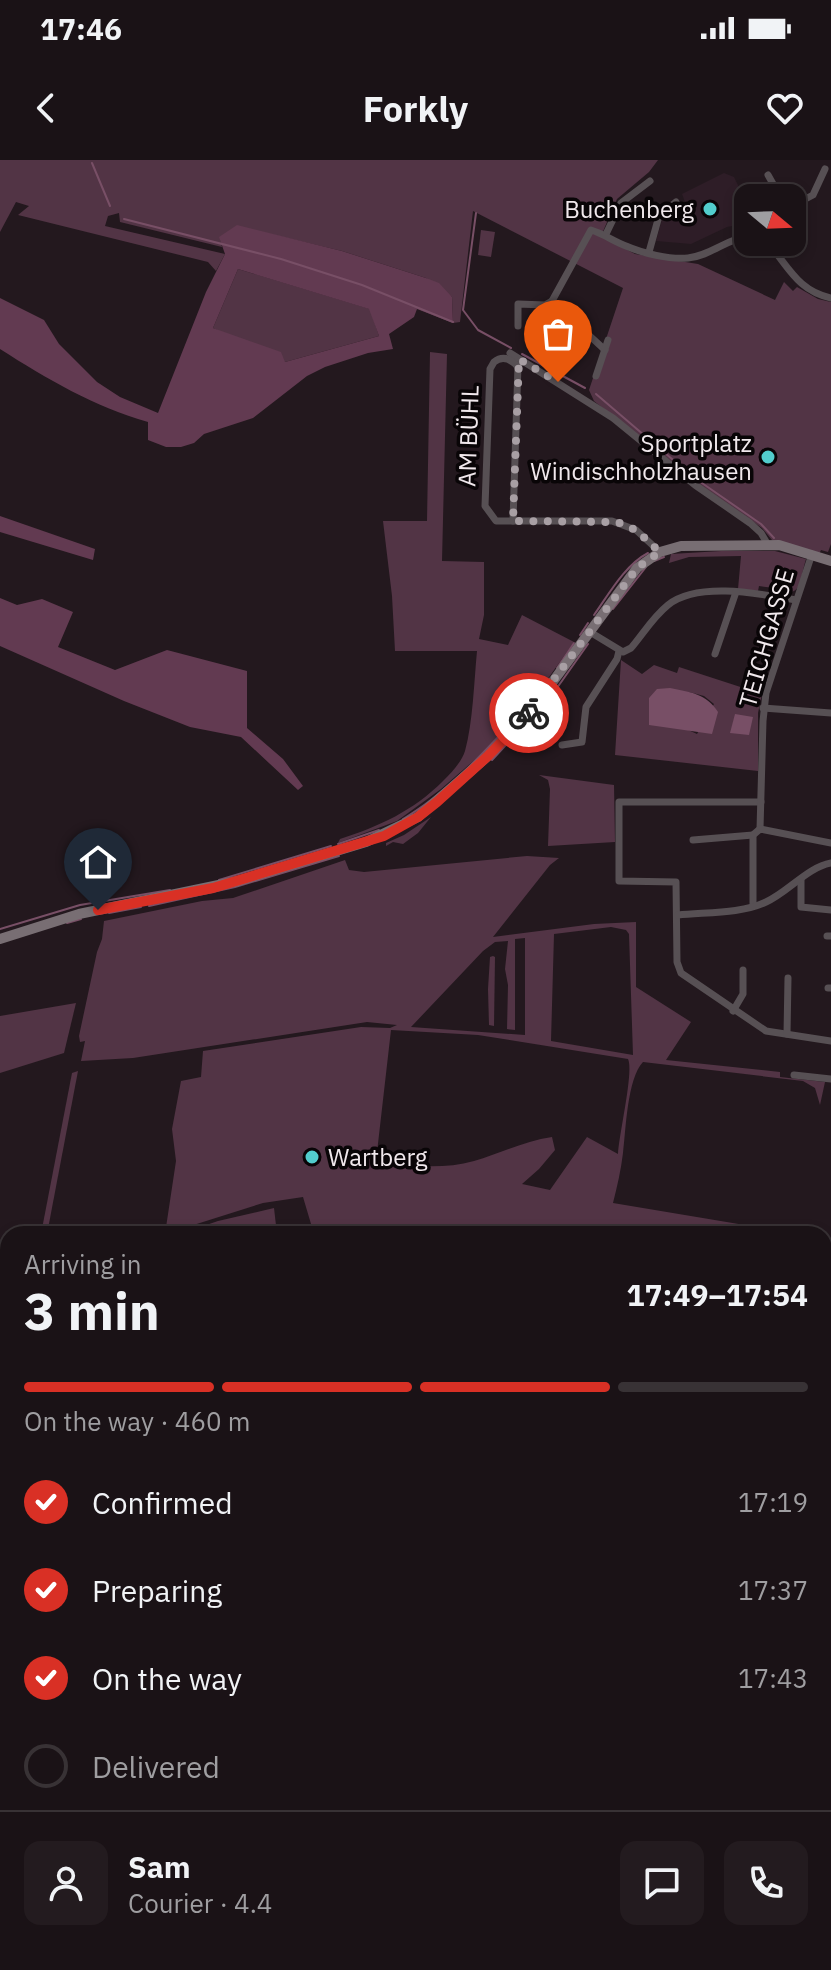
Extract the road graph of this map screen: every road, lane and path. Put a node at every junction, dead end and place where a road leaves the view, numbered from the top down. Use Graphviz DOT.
graph roads {
  1 [pos="825,169"];
  2 [pos="768,175"];
  3 [pos="650,181"];
  4 [pos="773,184"];
  5 [pos="806,199"];
  6 [pos="676,202"];
  7 [pos="606,234"];
  8 [pos="734,239"];
  9 [pos="649,252"];
  10 [pos="778,256"];
  11 [pos="831,298"];
  12 [pos="552,301"];
  13 [pos="518,326"];
  14 [pos="608,340"];
  15 [pos="605,350"];
  16 [pos="510,353"];
  17 [pos="518,363"];
  18 [pos="596,376"];
  19 [pos="513,521"];
  20 [pos="768,545"];
  21 [pos="660,552"];
  22 [pos="812,554"];
  23 [pos="831,561"];
  24 [pos="736,592"];
  25 [pos="796,600"];
  26 [pos="590,632"];
  27 [pos="619,651"];
  28 [pos="715,654"];
  29 [pos="763,708"];
  30 [pos="831,713"];
  31 [pos="562,745"];
  32 [pos="761,802"];
  33 [pos="757,832"];
  34 [pos="693,840"];
  35 [pos="831,843"];
  36 [pos="831,863"];
  37 [pos="801,880"];
  38 [pos="753,906"];
  39 [pos="831,910"];
  40 [pos="678,915"];
  41 [pos="0,939"];
  42 [pos="743,970"];
  43 [pos="788,978"];
  44 [pos="733,1011"];
  45 [pos="787,1034"];
  46 [pos="831,1041"];
  47 [pos="794,1075"];
  48 [pos="831,1079"];
  1 -- 5 [label="street"];
  2 -- 4 [label="street"];
  3 -- 7 [label="street"];
  6 -- 9 [label="street"];
  7 -- 9 [label="street"];
  7 -- 12 [label="street"];
  8 -- 9 [label="street"];
  10 -- 11 [label="street"];
  12 -- 13 [label="street"];
  12 -- 15 [label="street"];
  14 -- 15 [label="street"];
  15 -- 18 [label="street"];
  16 -- 17 [label="street"];
  17 -- 19 [label="street, AM BÜHL"];
  17 -- 19 [label="street, AM BÜHL"];
  17 -- 20 [label="street"];
  19 -- 21 [label="street"];
  20 -- 21 [label="street"];
  20 -- 22 [label="street"];
  21 -- 26 [label="street"];
  22 -- 23 [label="street"];
  22 -- 25 [label="street, TEICHGASSE"];
  24 -- 25 [label="street"];
  24 -- 27 [label="street"];
  24 -- 28 [label="street"];
  25 -- 29 [label="street, TEICHGASSE"];
  26 -- 27 [label="street"];
  26 -- 41 [label="street"];
  27 -- 31 [label="street"];
  29 -- 30 [label="street"];
  29 -- 32 [label="street, TEICHGASSE"];
  32 -- 33 [label="street, TEICHGASSE"];
  32 -- 40 [label="street"];
  33 -- 34 [label="street"];
  33 -- 35 [label="street"];
  33 -- 38 [label="street, TEICHGASSE"];
  36 -- 37 [label="street"];
  37 -- 38 [label="street"];
  37 -- 39 [label="street"];
  38 -- 40 [label="street"];
  40 -- 44 [label="street"];
  42 -- 44 [label="street"];
  43 -- 45 [label="street"];
  44 -- 45 [label="street"];
  45 -- 46 [label="street"];
  47 -- 48 [label="street"];
}
